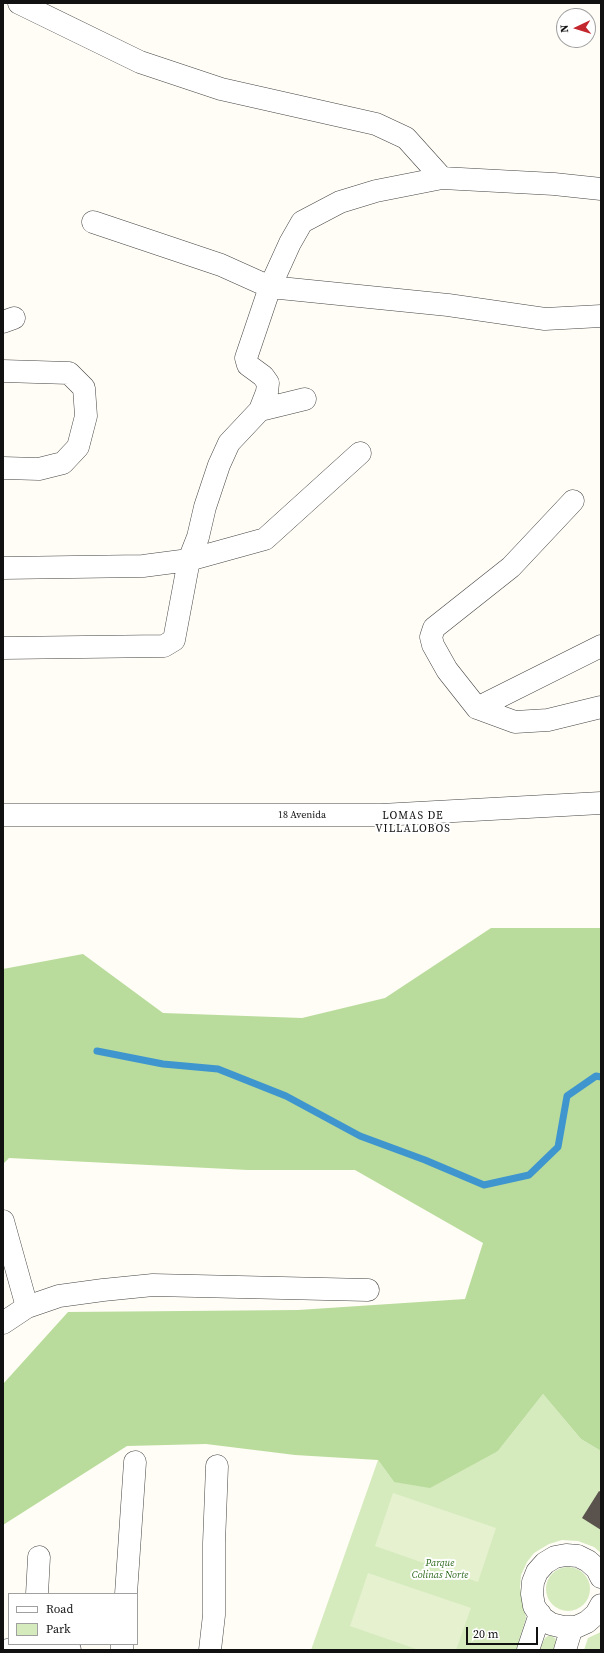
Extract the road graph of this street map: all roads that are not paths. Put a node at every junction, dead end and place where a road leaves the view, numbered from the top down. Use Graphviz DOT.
graph roads {
  1 [pos="19,3"];
  2 [pos="442,178"];
  3 [pos="601,190"];
  4 [pos="93,222"];
  5 [pos="270,287"];
  6 [pos="601,316"];
  7 [pos="3,371"];
  8 [pos="305,399"];
  9 [pos="260,410"];
  10 [pos="360,453"];
  11 [pos="3,468"];
  12 [pos="573,501"];
  13 [pos="190,560"];
  14 [pos="3,568"];
  15 [pos="3,648"];
  16 [pos="600,648"];
  17 [pos="601,707"];
  18 [pos="477,708"];
  19 [pos="601,803"];
  20 [pos="3,815"];
  21 [pos="3,1221"];
  22 [pos="368,1290"];
  23 [pos="27,1307"];
  24 [pos="3,1322"];
  25 [pos="135,1462"];
  26 [pos="217,1466"];
  27 [pos="38,1557"];
  28 [pos="600,1572"];
  29 [pos="37,1593"];
  30 [pos="126,1593"];
  31 [pos="599,1610"];
  32 [pos="540,1614"];
  33 [pos="572,1627"];
  34 [pos="35,1648"];
  35 [pos="7,1650"];
  36 [pos="70,1650"];
  37 [pos="210,1650"];
  38 [pos="528,1650"];
  39 [pos="565,1650"];
  1 -- 2 [label="street"];
  2 -- 3 [label="street"];
  2 -- 5 [label="street"];
  4 -- 5 [label="street"];
  5 -- 6 [label="street"];
  5 -- 9 [label="street"];
  7 -- 11 [label="street"];
  8 -- 9 [label="street"];
  9 -- 13 [label="street"];
  10 -- 13 [label="street"];
  12 -- 18 [label="street"];
  13 -- 14 [label="street"];
  13 -- 15 [label="street"];
  16 -- 18 [label="street"];
  17 -- 18 [label="street"];
  19 -- 20 [label="street, 18 Avenida"];
  21 -- 23 [label="street"];
  22 -- 23 [label="street"];
  23 -- 24 [label="street"];
  25 -- 30 [label="street"];
  26 -- 37 [label="street"];
  27 -- 29 [label="street"];
  28 -- 32 [label="street"];
  31 -- 33 [label="street"];
  32 -- 33 [label="street"];
  32 -- 38 [label="street"];
  33 -- 39 [label="street"];
  34 -- 35 [label="street"];
  34 -- 36 [label="street"];
}
